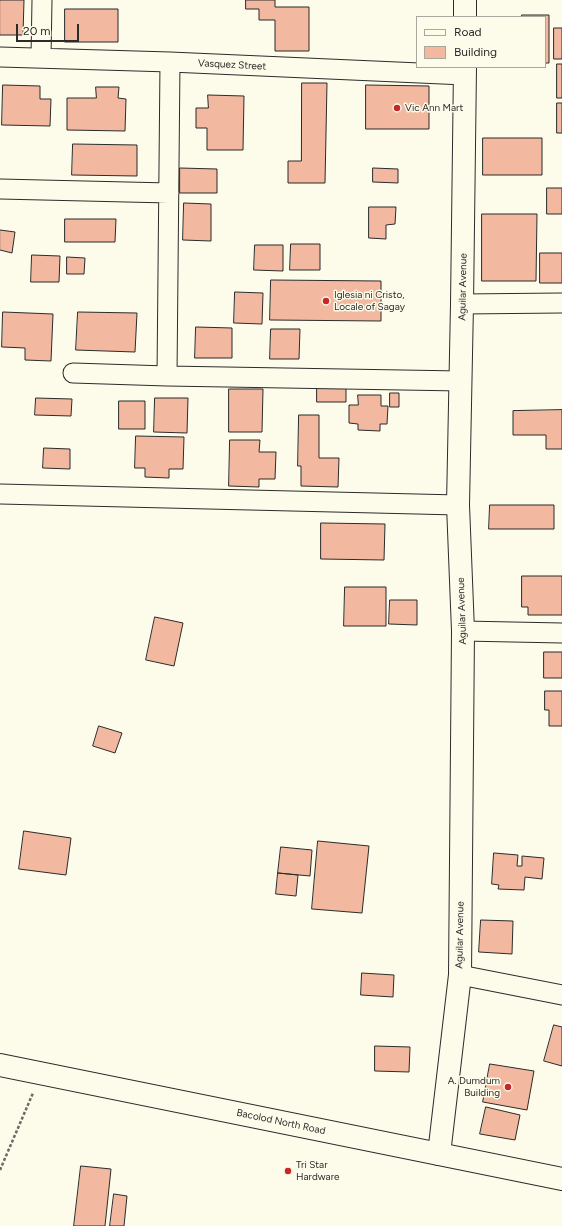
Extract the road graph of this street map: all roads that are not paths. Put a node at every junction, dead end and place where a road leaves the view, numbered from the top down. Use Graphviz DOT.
graph roads {
  1 [pos="42,0"];
  2 [pos="465,0"];
  3 [pos="465,16"];
  4 [pos="0,57"];
  5 [pos="41,58"];
  6 [pos="170,62"];
  7 [pos="465,71"];
  8 [pos="0,189"];
  9 [pos="169,194"];
  10 [pos="562,303"];
  11 [pos="462,304"];
  12 [pos="73,373"];
  13 [pos="167,376"];
  14 [pos="461,380"];
  15 [pos="0,494"];
  16 [pos="458,505"];
  17 [pos="464,631"];
  18 [pos="562,633"];
  19 [pos="460,975"];
  20 [pos="562,995"];
  21 [pos="0,1064"];
  22 [pos="439,1154"];
  23 [pos="562,1179"];
  1 -- 5 [label="street"];
  2 -- 3 [label="main road"];
  4 -- 5 [label="street, Vasquez Street"];
  5 -- 6 [label="street, Vasquez Street"];
  6 -- 7 [label="street, Vasquez Street"];
  6 -- 9 [label="street"];
  7 -- 11 [label="main road, Aguilar Avenue"];
  8 -- 9 [label="street"];
  9 -- 13 [label="street"];
  10 -- 11 [label="street"];
  11 -- 14 [label="main road, Aguilar Avenue"];
  12 -- 13 [label="street"];
  13 -- 14 [label="street"];
  14 -- 16 [label="main road, Aguilar Avenue"];
  15 -- 16 [label="street"];
  16 -- 17 [label="main road, Aguilar Avenue"];
  17 -- 18 [label="street"];
  17 -- 19 [label="main road, Aguilar Avenue"];
  19 -- 20 [label="street"];
  19 -- 22 [label="main road, Aguilar Avenue"];
  21 -- 22 [label="main road, Bacolod North Road"];
  22 -- 23 [label="main road, Bacolod North Road"];
}
